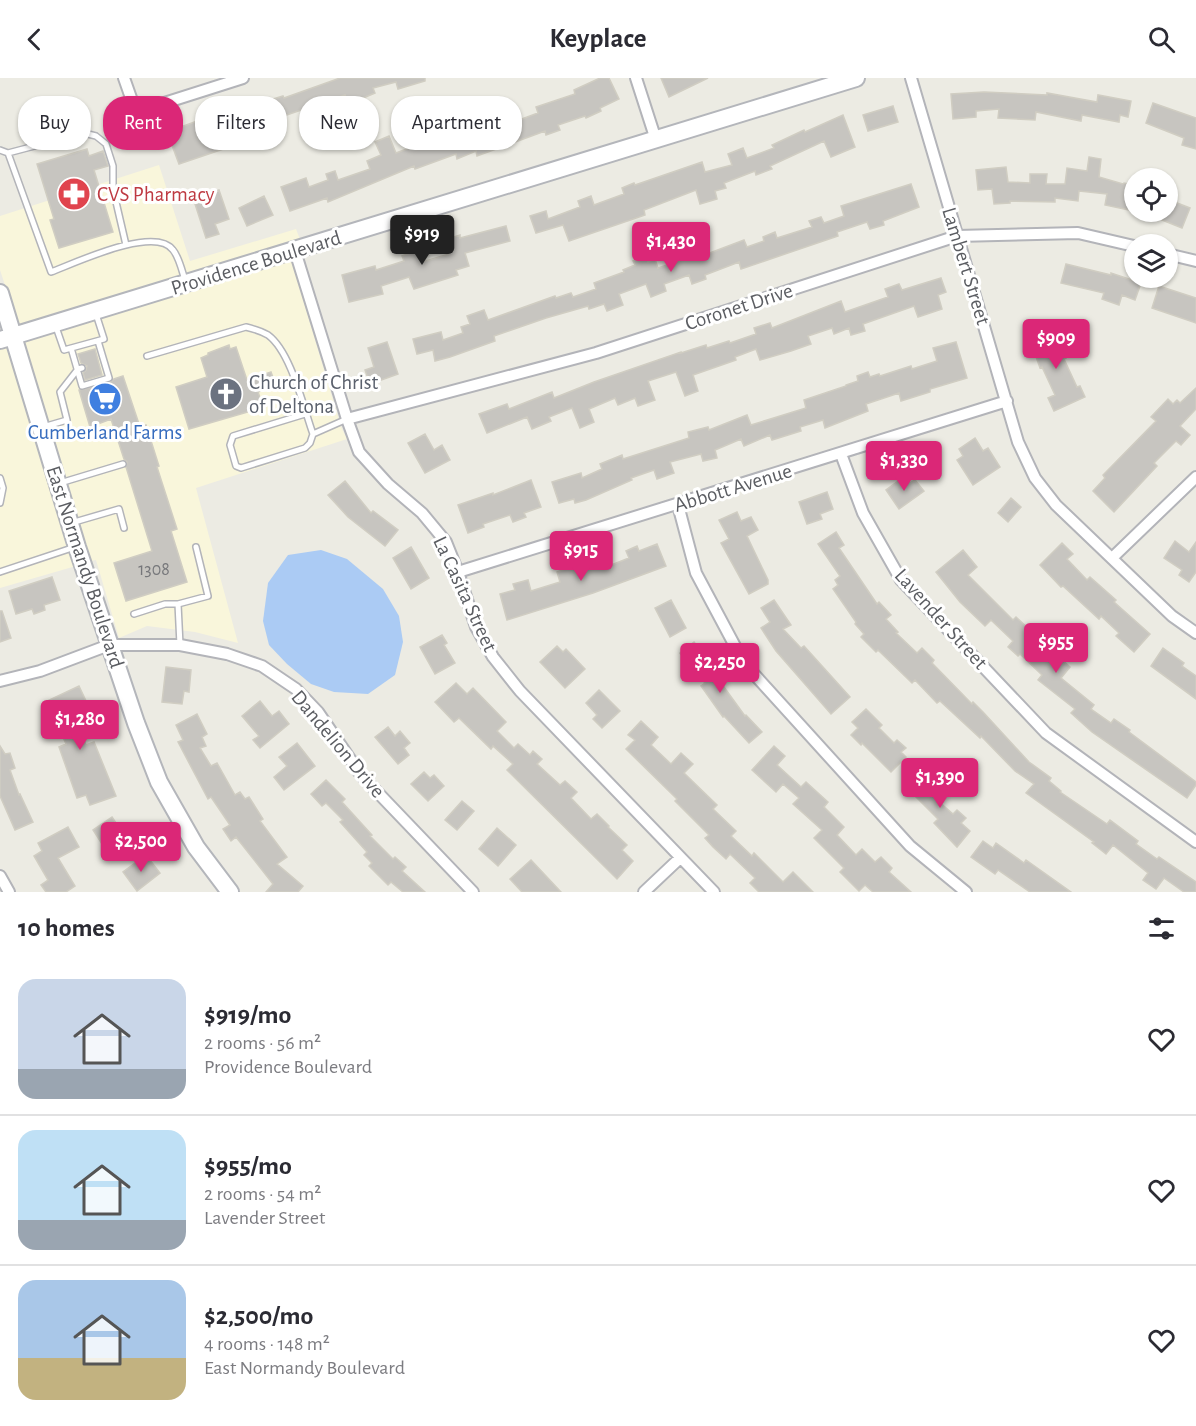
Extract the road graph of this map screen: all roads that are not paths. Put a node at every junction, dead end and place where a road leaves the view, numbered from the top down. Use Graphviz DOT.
graph roads {
  1 [pos="124,78"];
  2 [pos="243,78"];
  3 [pos="636,78"];
  4 [pos="856,78"];
  5 [pos="911,78"];
  6 [pos="656,140"];
  7 [pos="0,150"];
  8 [pos="8,153"];
  9 [pos="957,236"];
  10 [pos="1124,244"];
  11 [pos="126,245"];
  12 [pos="296,251"];
  13 [pos="1178,257"];
  14 [pos="1196,261"];
  15 [pos="187,285"];
  16 [pos="0,293"];
  17 [pos="96,312"];
  18 [pos="55,324"];
  19 [pos="7,338"];
  20 [pos="98,340"];
  21 [pos="71,348"];
  22 [pos="147,356"];
  23 [pos="80,368"];
  24 [pos="1007,401"];
  25 [pos="305,414"];
  26 [pos="347,419"];
  27 [pos="41,428"];
  28 [pos="313,434"];
  29 [pos="841,454"];
  30 [pos="123,464"];
  31 [pos="1196,477"];
  32 [pos="0,478"];
  33 [pos="58,484"];
  34 [pos="0,503"];
  35 [pos="678,505"];
  36 [pos="70,523"];
  37 [pos="124,528"];
  38 [pos="77,547"];
  39 [pos="196,547"];
  40 [pos="1112,558"];
  41 [pos="0,572"];
  42 [pos="458,572"];
  43 [pos="178,604"];
  44 [pos="134,614"];
  45 [pos="1196,633"];
  46 [pos="109,645"];
  47 [pos="180,645"];
  48 [pos="0,681"];
  49 [pos="1196,842"];
  50 [pos="681,858"];
  51 [pos="0,876"];
  52 [pos="9,892"];
  53 [pos="230,892"];
  54 [pos="473,892"];
  55 [pos="644,892"];
  56 [pos="714,892"];
  57 [pos="966,892"];
  1 -- 2 [label="street"];
  3 -- 6 [label="street"];
  4 -- 6 [label="main road, Providence Boulevard"];
  5 -- 9 [label="street, Lambert Street"];
  6 -- 12 [label="main road, Providence Boulevard"];
  7 -- 8 [label="lane"];
  8 -- 11 [label="lane"];
  8 -- 11 [label="lane"];
  9 -- 10 [label="street, Coronet Drive"];
  9 -- 24 [label="street, Lambert Street"];
  9 -- 26 [label="street, Coronet Drive"];
  11 -- 15 [label="lane"];
  12 -- 15 [label="main road, Providence Boulevard"];
  12 -- 26 [label="street, La Casita Street"];
  13 -- 14 [label="street"];
  15 -- 17 [label="main road, Providence Boulevard"];
  16 -- 19 [label="main road, East Normandy Boulevard"];
  17 -- 18 [label="main road, Providence Boulevard"];
  17 -- 20 [label="lane"];
  18 -- 19 [label="main road, Providence Boulevard"];
  18 -- 21 [label="lane"];
  19 -- 27 [label="main road, East Normandy Boulevard"];
  20 -- 21 [label="lane"];
  20 -- 23 [label="lane"];
  21 -- 23 [label="lane"];
  22 -- 25 [label="lane"];
  23 -- 27 [label="lane"];
  24 -- 29 [label="street, Abbott Avenue"];
  24 -- 40 [label="street, Lambert Street"];
  25 -- 28 [label="lane"];
  25 -- 28 [label="lane"];
  26 -- 28 [label="lane"];
  26 -- 42 [label="street, La Casita Street"];
  27 -- 33 [label="main road, East Normandy Boulevard"];
  29 -- 35 [label="street, Abbott Avenue"];
  29 -- 49 [label="street, Lavender Street"];
  30 -- 33 [label="lane"];
  31 -- 40 [label="street"];
  32 -- 34 [label="lane"];
  33 -- 36 [label="main road, East Normandy Boulevard"];
  35 -- 42 [label="street, Abbott Avenue"];
  35 -- 57 [label="street"];
  36 -- 37 [label="lane"];
  36 -- 38 [label="main road, East Normandy Boulevard"];
  38 -- 41 [label="lane"];
  38 -- 46 [label="main road, East Normandy Boulevard"];
  39 -- 43 [label="lane"];
  40 -- 45 [label="street, Lambert Street"];
  42 -- 50 [label="street, La Casita Street"];
  43 -- 44 [label="lane"];
  43 -- 47 [label="lane"];
  46 -- 47 [label="street, Dandelion Drive"];
  46 -- 48 [label="street, Dandelion Drive"];
  46 -- 53 [label="main road, East Normandy Boulevard"];
  47 -- 54 [label="street, Dandelion Drive"];
  50 -- 55 [label="street"];
  50 -- 56 [label="street, La Casita Street"];
  51 -- 52 [label="street"];
}
